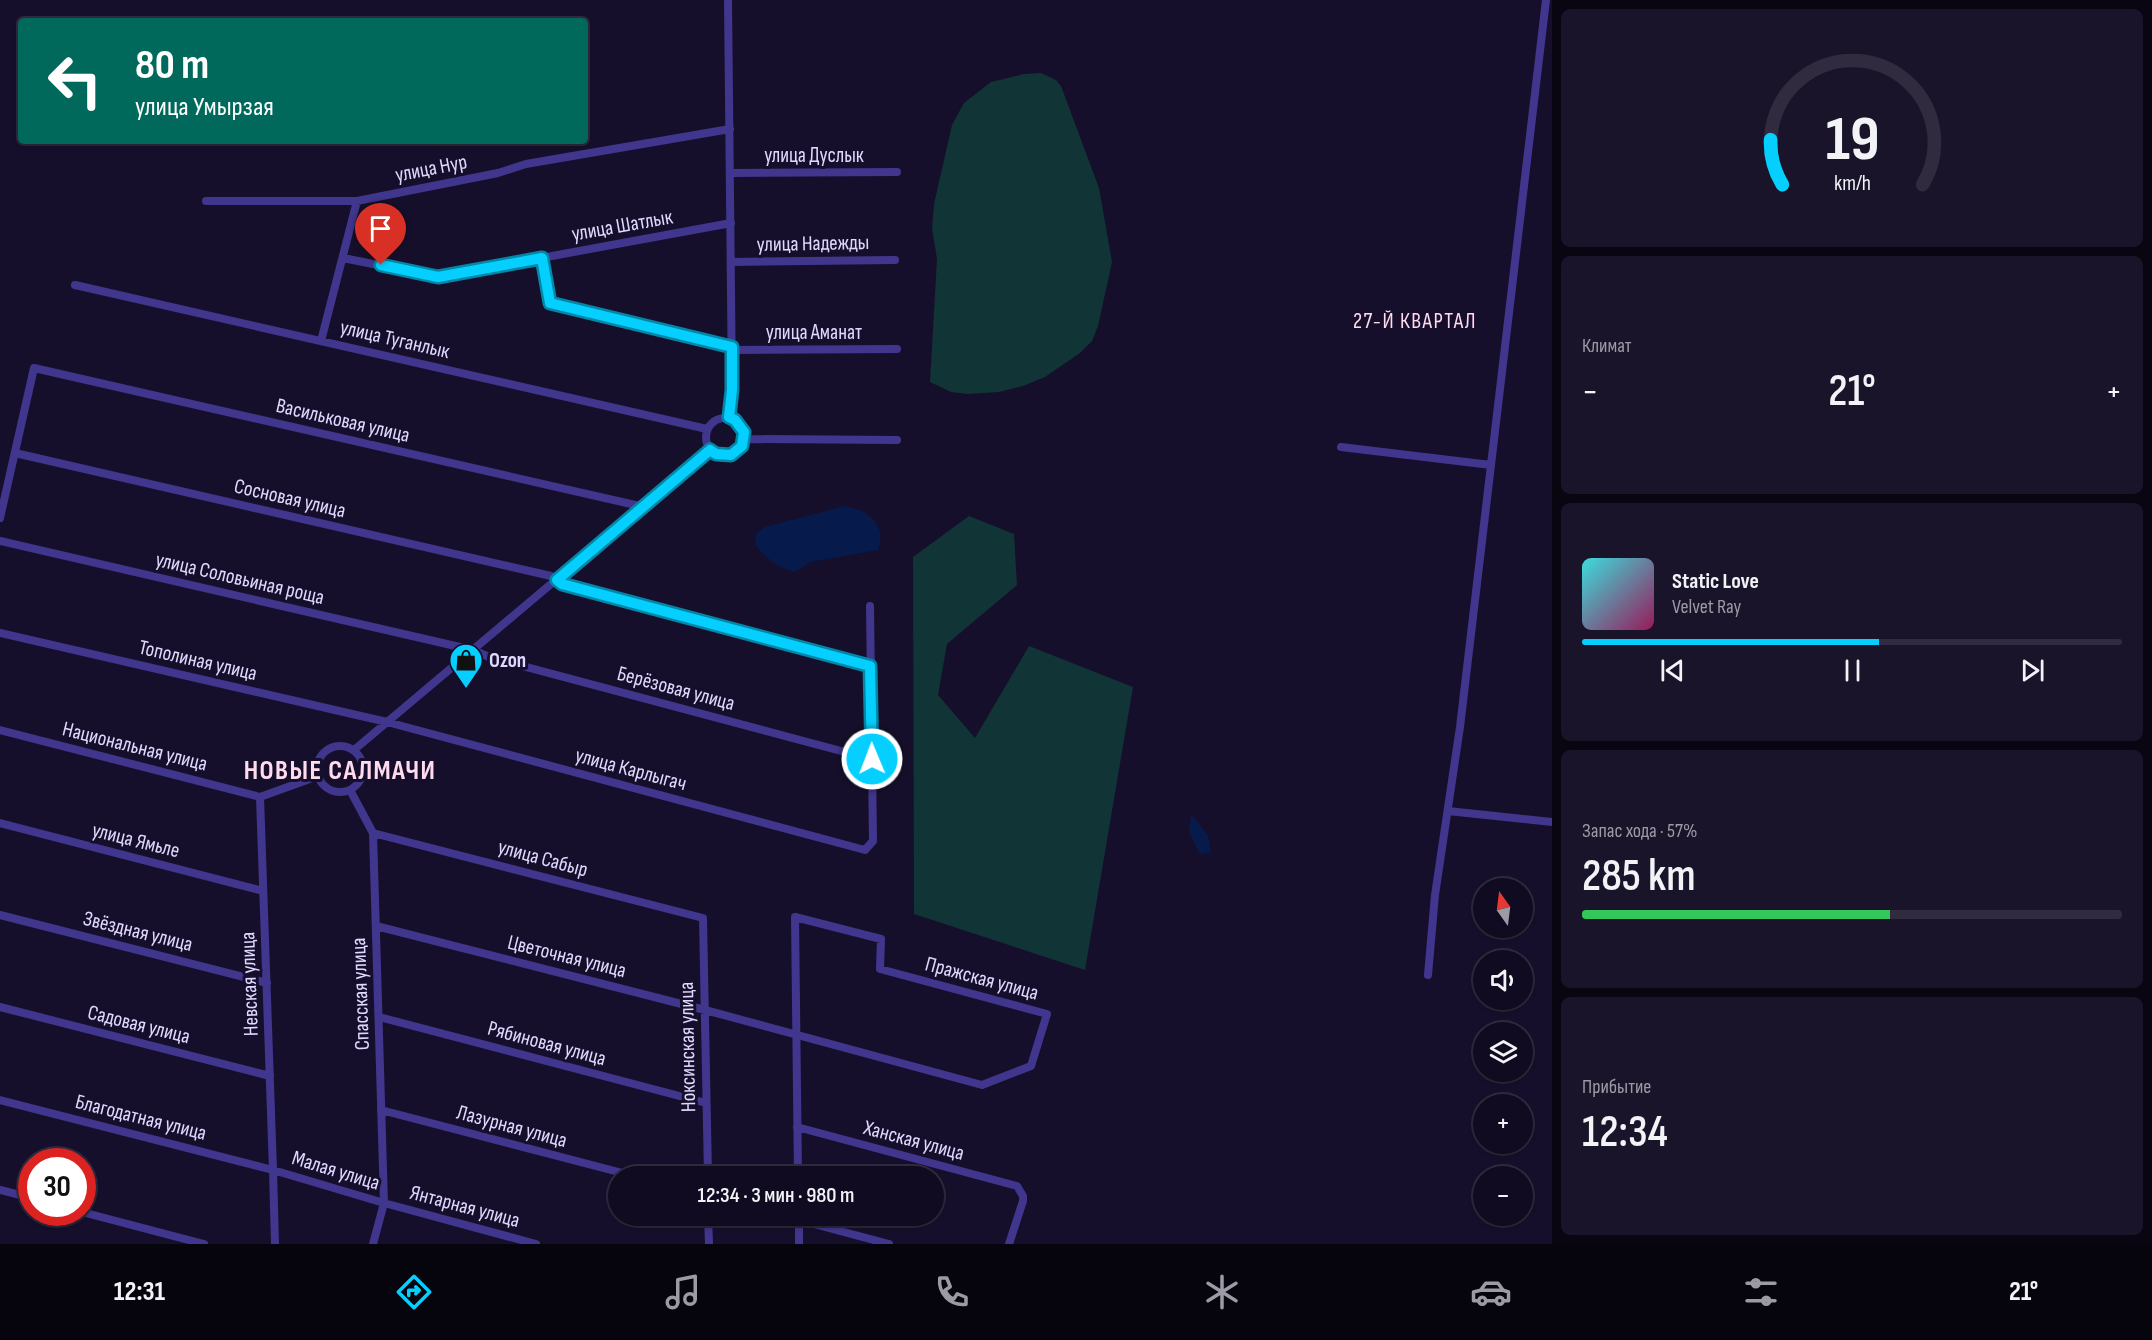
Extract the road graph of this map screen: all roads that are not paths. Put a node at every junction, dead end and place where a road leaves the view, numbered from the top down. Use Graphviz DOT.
graph roads {
  1 [pos="728,0"];
  2 [pos="1546,0"];
  3 [pos="730,129"];
  4 [pos="897,172"];
  5 [pos="731,173"];
  6 [pos="206,201"];
  7 [pos="357,201"];
  8 [pos="731,223"];
  9 [pos="343,258"];
  10 [pos="542,258"];
  11 [pos="895,260"];
  12 [pos="731,262"];
  13 [pos="75,285"];
  14 [pos="321,341"];
  15 [pos="732,349"];
  16 [pos="897,349"];
  17 [pos="729,417"];
  18 [pos="707,429"];
  19 [pos="744,439"];
  20 [pos="897,440"];
  21 [pos="1341,447"];
  22 [pos="710,450"];
  23 [pos="15,453"];
  24 [pos="1491,465"];
  25 [pos="644,507"];
  26 [pos="0,518"];
  27 [pos="0,541"];
  28 [pos="557,580"];
  29 [pos="870,606"];
  30 [pos="0,633"];
  31 [pos="473,650"];
  32 [pos="870,666"];
  33 [pos="387,722"];
  34 [pos="0,730"];
  35 [pos="354,750"];
  36 [pos="872,759"];
  37 [pos="318,776"];
  38 [pos="350,790"];
  39 [pos="260,797"];
  40 [pos="1448,811"];
  41 [pos="1552,822"];
  42 [pos="0,824"];
  43 [pos="373,832"];
  44 [pos="263,891"];
  45 [pos="0,915"];
  46 [pos="703,918"];
  47 [pos="376,926"];
  48 [pos="1428,975"];
  49 [pos="267,983"];
  50 [pos="0,1007"];
  51 [pos="705,1010"];
  52 [pos="379,1017"];
  53 [pos="749,1022"];
  54 [pos="795,1034"];
  55 [pos="270,1076"];
  56 [pos="0,1100"];
  57 [pos="706,1103"];
  58 [pos="381,1110"];
  59 [pos="797,1127"];
  60 [pos="708,1166"];
  61 [pos="798,1166"];
  62 [pos="608,1169"];
  63 [pos="273,1170"];
  64 [pos="0,1190"];
  65 [pos="18,1194"];
  66 [pos="384,1203"];
  67 [pos="96,1216"];
  68 [pos="708,1226"];
  69 [pos="799,1226"];
  70 [pos="827,1226"];
  71 [pos="204,1244"];
  72 [pos="275,1244"];
  73 [pos="373,1244"];
  74 [pos="536,1244"];
  75 [pos="709,1244"];
  76 [pos="799,1244"];
  77 [pos="889,1244"];
  78 [pos="1009,1244"];
  1 -- 3 [label="street"];
  2 -- 24 [label="street"];
  3 -- 5 [label="street"];
  3 -- 7 [label="street, улица Нур"];
  4 -- 5 [label="street, улица Дуслык"];
  5 -- 8 [label="street"];
  6 -- 7 [label="street, улица Нур"];
  7 -- 9 [label="street"];
  8 -- 10 [label="street, улица Шатлык"];
  8 -- 12 [label="street"];
  9 -- 10 [label="street, улица Шатлык"];
  9 -- 14 [label="street"];
  10 -- 15 [label="street, улица Аманат"];
  11 -- 12 [label="street, улица Надежды"];
  12 -- 15 [label="street"];
  13 -- 14 [label="street, улица Туганлык"];
  14 -- 18 [label="street, улица Туганлык"];
  15 -- 16 [label="street, улица Аманат"];
  15 -- 17 [label="street"];
  17 -- 18 [label="street"];
  17 -- 19 [label="street"];
  18 -- 22 [label="street"];
  19 -- 20 [label="street"];
  19 -- 22 [label="street"];
  21 -- 24 [label="street"];
  22 -- 25 [label="street"];
  23 -- 25 [label="street, Васильковая улица"];
  23 -- 26 [label="street"];
  23 -- 28 [label="street, Сосновая улица"];
  24 -- 40 [label="street"];
  25 -- 28 [label="street"];
  27 -- 31 [label="street, улица Соловьиная роща"];
  28 -- 31 [label="street"];
  28 -- 32 [label="street, Сосновая улица"];
  29 -- 32 [label="street"];
  30 -- 33 [label="street, Тополиная улица"];
  31 -- 33 [label="street"];
  31 -- 36 [label="street, Берёзовая улица"];
  32 -- 36 [label="street"];
  33 -- 35 [label="street"];
  33 -- 36 [label="street, улица Карлыгач"];
  34 -- 39 [label="street, Национальная улица"];
  35 -- 37 [label="street"];
  35 -- 38 [label="street"];
  37 -- 38 [label="street"];
  37 -- 39 [label="street"];
  38 -- 43 [label="street, Спасская улица"];
  39 -- 44 [label="street, Невская улица"];
  40 -- 41 [label="street"];
  40 -- 48 [label="street"];
  42 -- 44 [label="street, улица Ямьле"];
  43 -- 46 [label="street, улица Сабыр"];
  43 -- 47 [label="street, Спасская улица"];
  44 -- 49 [label="street, Невская улица"];
  45 -- 49 [label="street, Звёздная улица"];
  46 -- 51 [label="street, Ноксинская улица"];
  47 -- 51 [label="street, Цветочная улица"];
  47 -- 52 [label="street, Спасская улица"];
  49 -- 55 [label="street, Невская улица"];
  50 -- 55 [label="street, Садовая улица"];
  51 -- 53 [label="street, Цветочная улица"];
  51 -- 57 [label="street, Ноксинская улица"];
  52 -- 57 [label="street, Рябиновая улица"];
  52 -- 58 [label="street, Спасская улица"];
  53 -- 54 [label="street, Пражская улица"];
  54 -- 54 [label="street, Пражская улица"];
  54 -- 59 [label="street, Пражская улица"];
  55 -- 63 [label="street, Невская улица"];
  56 -- 63 [label="street, Благодатная улица"];
  57 -- 60 [label="street, Ноксинская улица"];
  58 -- 62 [label="street, Лазурная улица"];
  58 -- 66 [label="street, Спасская улица"];
  59 -- 61 [label="street, Пражская улица"];
  59 -- 78 [label="street, Ханская улица"];
  63 -- 66 [label="street, Малая улица"];
  63 -- 72 [label="street, Малая улица"];
  64 -- 65 [label="street"];
  66 -- 73 [label="street, Малая улица"];
  66 -- 74 [label="street, Янтарная улица"];
  67 -- 71 [label="street"];
  68 -- 75 [label="street"];
  69 -- 76 [label="street"];
  70 -- 77 [label="street"];
}
